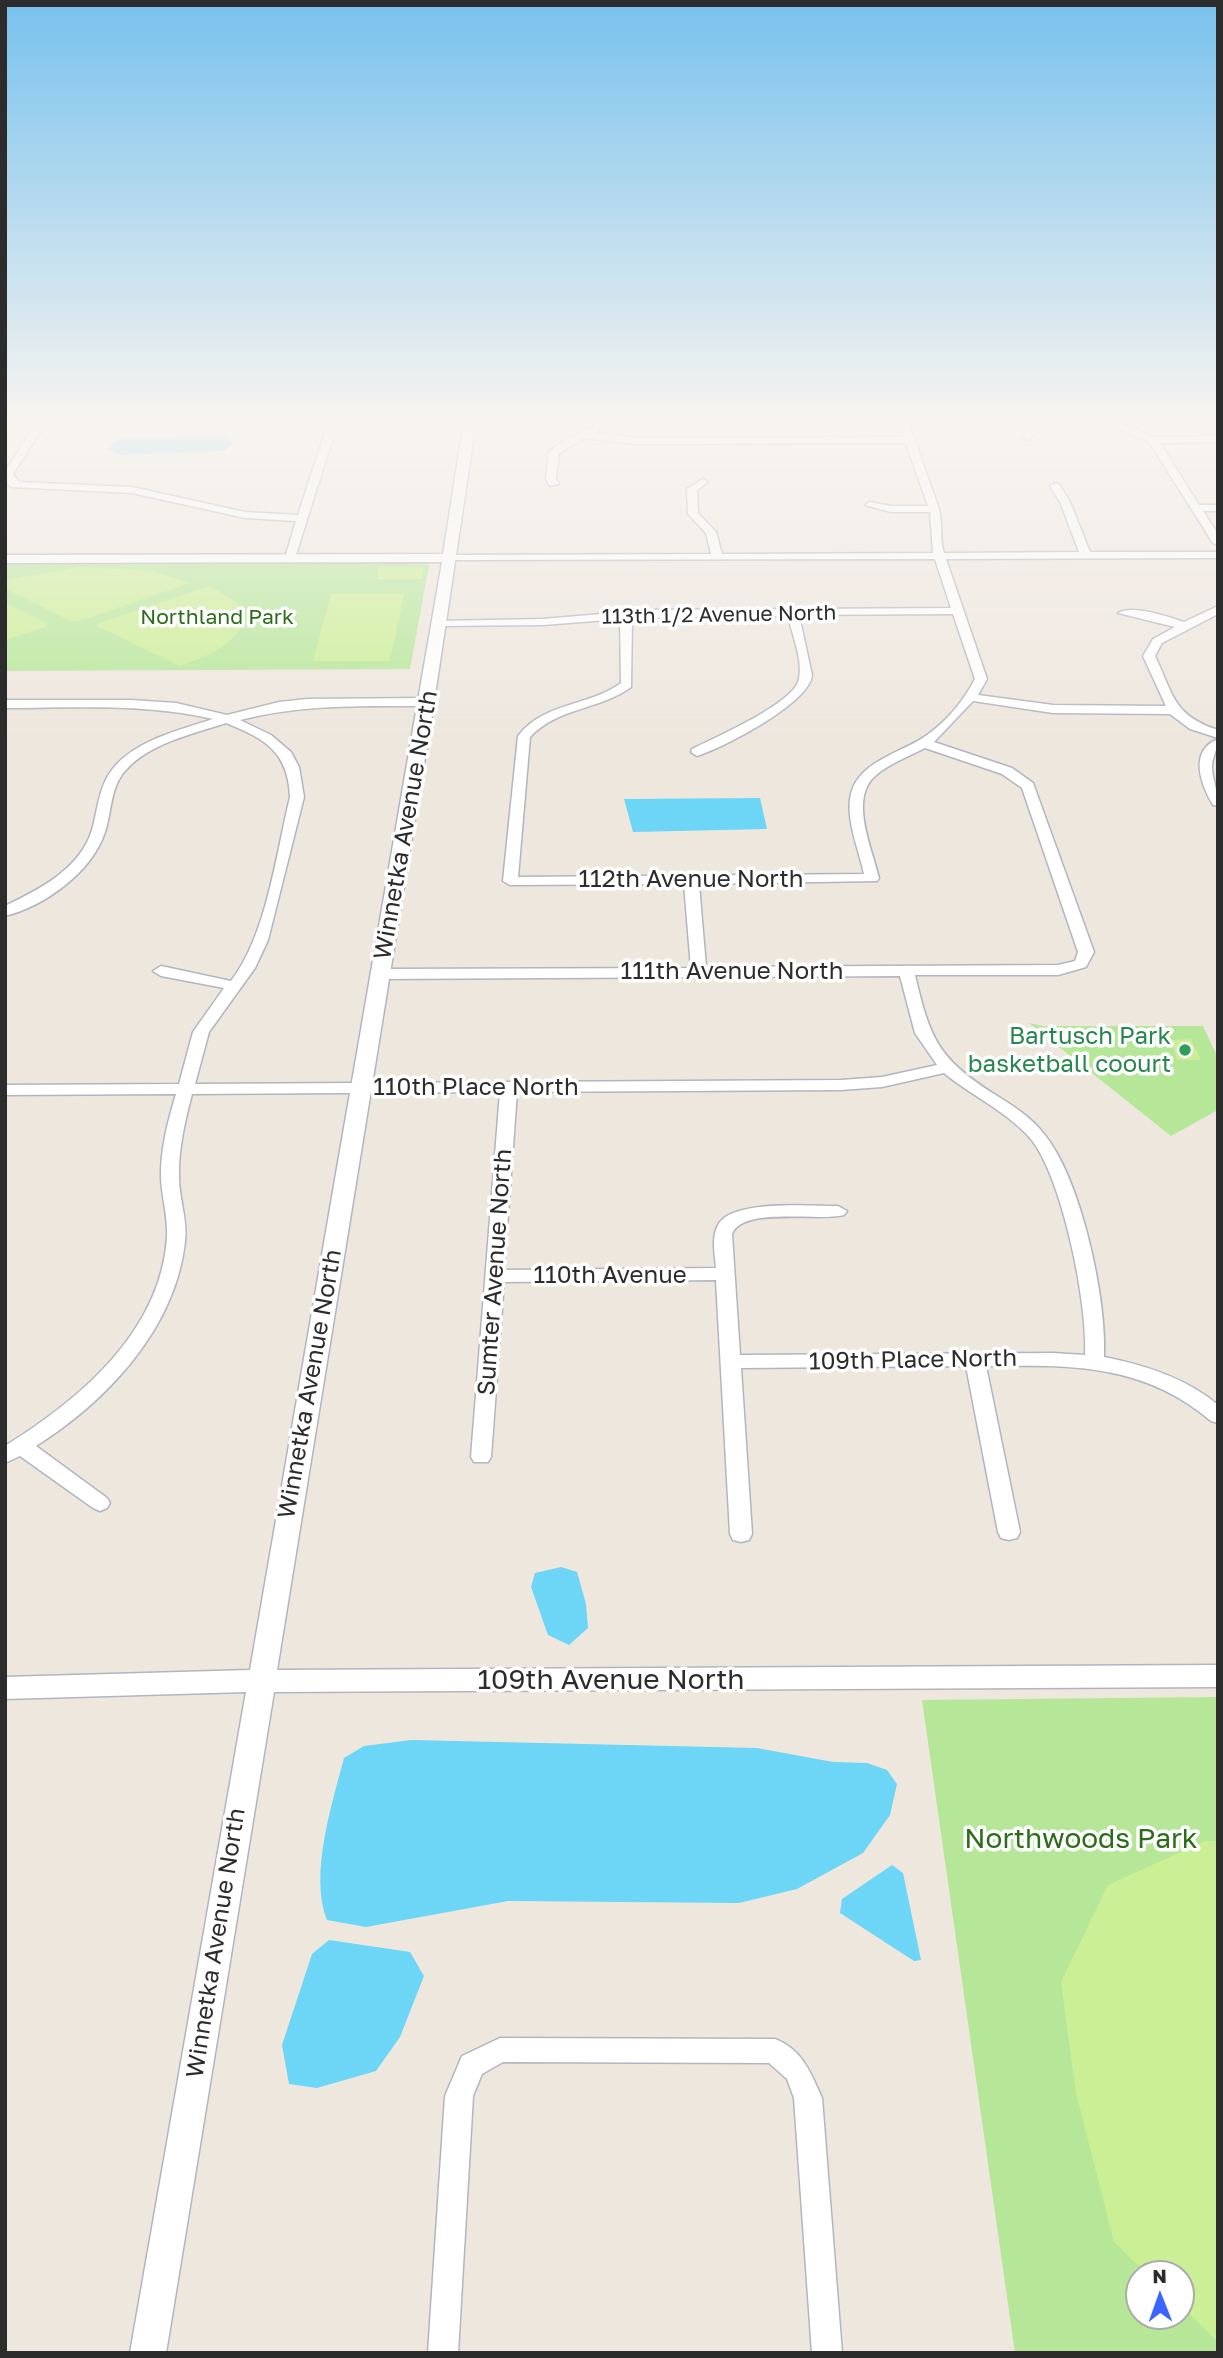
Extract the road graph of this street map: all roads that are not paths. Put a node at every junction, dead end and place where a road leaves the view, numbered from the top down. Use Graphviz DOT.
graph roads {
  1 [pos="300,525"];
  2 [pos="454,525"];
  3 [pos="704,525"];
  4 [pos="938,525"];
  5 [pos="1072,525"];
  6 [pos="1207,525"];
  7 [pos="1218,543"];
  8 [pos="1086,555"];
  9 [pos="1218,555"];
  10 [pos="940,556"];
  11 [pos="716,557"];
  12 [pos="290,558"];
  13 [pos="449,558"];
  14 [pos="5,559"];
  15 [pos="1218,610"];
  16 [pos="958,611"];
  17 [pos="793,612"];
  18 [pos="1124,613"];
  19 [pos="626,614"];
  20 [pos="439,623"];
  21 [pos="1185,626"];
  22 [pos="968,697"];
  23 [pos="427,702"];
  24 [pos="5,704"];
  25 [pos="1173,710"];
  26 [pos="227,719"];
  27 [pos="1218,734"];
  28 [pos="924,743"];
  29 [pos="1218,743"];
  30 [pos="697,752"];
  31 [pos="1218,802"];
  32 [pos="691,879"];
  33 [pos="5,912"];
  34 [pos="906,970"];
  35 [pos="161,971"];
  36 [pos="699,971"];
  37 [pos="381,974"];
  38 [pos="235,986"];
  39 [pos="946,1068"];
  40 [pos="361,1087"];
  41 [pos="509,1087"];
  42 [pos="187,1089"];
  43 [pos="5,1090"];
  44 [pos="838,1212"];
  45 [pos="725,1274"];
  46 [pos="494,1276"];
  47 [pos="975,1360"];
  48 [pos="1094,1361"];
  49 [pos="732,1362"];
  50 [pos="1218,1416"];
  51 [pos="13,1451"];
  52 [pos="481,1457"];
  53 [pos="100,1503"];
  54 [pos="1009,1532"];
  55 [pos="741,1534"];
  56 [pos="1218,1676"];
  57 [pos="260,1681"];
  58 [pos="5,1688"];
  59 [pos="148,2353"];
  60 [pos="443,2353"];
  61 [pos="827,2353"];
  1 -- 12 [label="street"];
  2 -- 13 [label="street, Winnetka Avenue North"];
  3 -- 11 [label="street"];
  4 -- 10 [label="street"];
  5 -- 8 [label="street"];
  6 -- 7 [label="street"];
  8 -- 9 [label="street"];
  8 -- 10 [label="street"];
  10 -- 11 [label="street"];
  10 -- 16 [label="street"];
  11 -- 13 [label="street"];
  12 -- 13 [label="street"];
  12 -- 14 [label="street"];
  13 -- 20 [label="street, Winnetka Avenue North"];
  15 -- 21 [label="street"];
  16 -- 17 [label="street, 113th 1/2 Avenue North"];
  16 -- 22 [label="street"];
  17 -- 19 [label="street, 113th 1/2 Avenue North"];
  17 -- 30 [label="street"];
  18 -- 21 [label="street"];
  19 -- 20 [label="street, 113th 1/2 Avenue North"];
  19 -- 32 [label="street, 112th Avenue North"];
  20 -- 23 [label="street, Winnetka Avenue North"];
  21 -- 25 [label="street"];
  22 -- 25 [label="street"];
  22 -- 28 [label="street"];
  23 -- 26 [label="street"];
  23 -- 37 [label="street, Winnetka Avenue North"];
  24 -- 26 [label="street"];
  25 -- 27 [label="street"];
  26 -- 33 [label="street"];
  26 -- 38 [label="street"];
  28 -- 32 [label="street, 112th Avenue North"];
  28 -- 34 [label="street, 111th Avenue North"];
  29 -- 31 [label="street"];
  32 -- 36 [label="street"];
  34 -- 36 [label="street, 111th Avenue North"];
  34 -- 39 [label="street"];
  35 -- 38 [label="street"];
  36 -- 37 [label="street, 111th Avenue North"];
  37 -- 40 [label="street, Winnetka Avenue North"];
  38 -- 42 [label="street"];
  39 -- 41 [label="street, 110th Place North"];
  39 -- 48 [label="street"];
  40 -- 41 [label="street, 110th Place North"];
  40 -- 42 [label="street, 110th Place North"];
  40 -- 57 [label="street, Winnetka Avenue North"];
  41 -- 46 [label="street, Sumter Avenue North"];
  42 -- 43 [label="street, 110th Place North"];
  42 -- 51 [label="street"];
  44 -- 45 [label="street"];
  45 -- 46 [label="street, 110th Avenue"];
  45 -- 49 [label="street"];
  46 -- 52 [label="street, Sumter Avenue North"];
  47 -- 48 [label="street, 109th Place North"];
  47 -- 49 [label="street, 109th Place North"];
  47 -- 54 [label="street"];
  48 -- 50 [label="street, 109th Place North"];
  49 -- 55 [label="street"];
  51 -- 53 [label="street"];
  56 -- 57 [label="street, 109th Avenue North"];
  57 -- 58 [label="street, 109th Avenue North"];
  57 -- 59 [label="street, Winnetka Avenue North"];
  60 -- 61 [label="street"];
}
